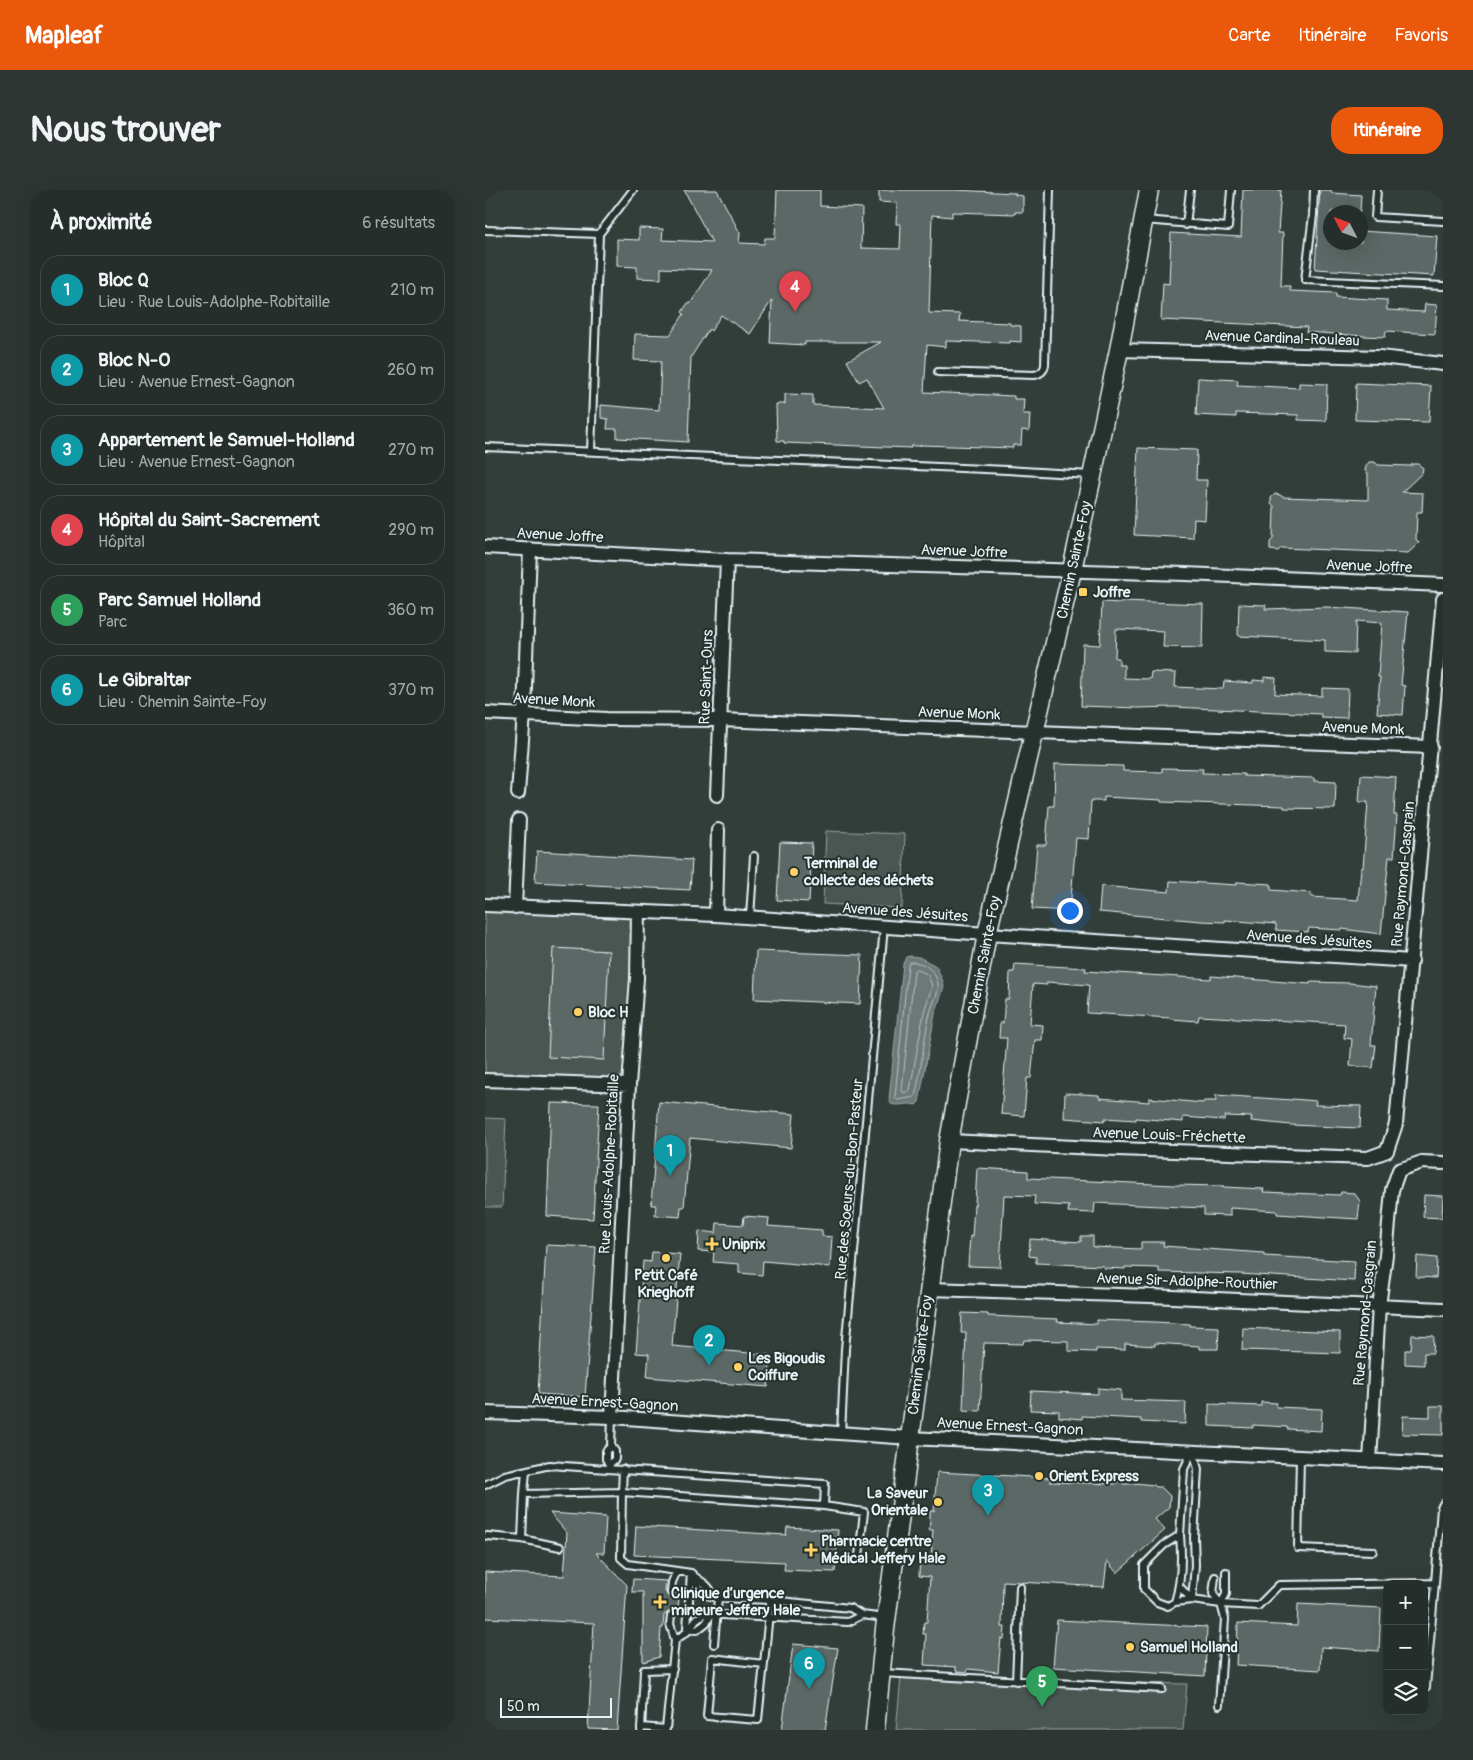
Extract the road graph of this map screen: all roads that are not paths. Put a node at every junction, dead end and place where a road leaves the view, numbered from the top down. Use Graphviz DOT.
graph roads {
  1 [pos="633,190"];
  2 [pos="1050,190"];
  3 [pos="1149,190"];
  4 [pos="1190,190"];
  5 [pos="1231,190"];
  6 [pos="1315,190"];
  7 [pos="1377,190"];
  8 [pos="1143,220"];
  9 [pos="1443,221"];
  10 [pos="1185,225"];
  11 [pos="485,230"];
  12 [pos="599,234"];
  13 [pos="1443,286"];
  14 [pos="1119,350"];
  15 [pos="1443,364"];
  16 [pos="938,372"];
  17 [pos="485,447"];
  18 [pos="591,451"];
  19 [pos="1092,476"];
  20 [pos="485,548"];
  21 [pos="530,549"];
  22 [pos="727,560"];
  23 [pos="1072,570"];
  24 [pos="1443,585"];
  25 [pos="1443,599"];
  26 [pos="485,712"];
  27 [pos="524,714"];
  28 [pos="720,720"];
  29 [pos="1036,732"];
  30 [pos="1431,746"];
  31 [pos="518,793"];
  32 [pos="717,795"];
  33 [pos="519,820"];
  34 [pos="718,830"];
  35 [pos="754,856"];
  36 [pos="485,906"];
  37 [pos="515,908"];
  38 [pos="638,912"];
  39 [pos="716,915"];
  40 [pos="750,917"];
  41 [pos="884,927"];
  42 [pos="987,934"];
  43 [pos="1411,961"];
  44 [pos="485,1080"];
  45 [pos="629,1085"];
  46 [pos="949,1141"];
  47 [pos="1387,1151"];
  48 [pos="1443,1163"];
  49 [pos="929,1289"];
  50 [pos="1379,1306"];
  51 [pos="1443,1309"];
  52 [pos="485,1413"];
  53 [pos="612,1417"];
  54 [pos="841,1434"];
  55 [pos="910,1438"];
  56 [pos="1193,1451"];
  57 [pos="1300,1458"];
  58 [pos="1370,1461"];
  59 [pos="1443,1464"];
  60 [pos="610,1467"];
  61 [pos="623,1469"];
  62 [pos="526,1471"];
  63 [pos="485,1485"];
  64 [pos="622,1492"];
  65 [pos="524,1494"];
  66 [pos="1443,1504"];
  67 [pos="824,1506"];
  68 [pos="1180,1535"];
  69 [pos="487,1536"];
  70 [pos="522,1539"];
  71 [pos="560,1547"];
  72 [pos="1373,1551"];
  73 [pos="859,1556"];
  74 [pos="677,1571"];
  75 [pos="1226,1572"];
  76 [pos="693,1576"];
  77 [pos="1215,1577"];
  78 [pos="1428,1583"];
  79 [pos="1435,1583"];
  80 [pos="1383,1584"];
  81 [pos="1021,1587"];
  82 [pos="1180,1587"];
  83 [pos="671,1592"];
  84 [pos="716,1597"];
  85 [pos="770,1600"];
  86 [pos="1192,1600"];
  87 [pos="1175,1602"];
  88 [pos="1221,1604"];
  89 [pos="714,1615"];
  90 [pos="862,1615"];
  91 [pos="671,1616"];
  92 [pos="769,1617"];
  93 [pos="886,1618"];
  94 [pos="688,1630"];
  95 [pos="675,1640"];
  96 [pos="714,1644"];
  97 [pos="764,1664"];
  98 [pos="673,1668"];
  99 [pos="1427,1670"];
  100 [pos="882,1673"];
  101 [pos="1016,1681"];
  102 [pos="1162,1689"];
  103 [pos="1219,1705"];
  104 [pos="641,1729"];
  105 [pos="875,1730"];
  1 -- 12 [label="lane"];
  2 -- 16 [label="lane"];
  3 -- 8 [label="main road, Chemin Sainte-Foy"];
  4 -- 10 [label="lane"];
  5 -- 10 [label="lane"];
  6 -- 13 [label="lane"];
  7 -- 9 [label="lane"];
  8 -- 10 [label="lane"];
  8 -- 14 [label="main road, Chemin Sainte-Foy"];
  11 -- 12 [label="lane"];
  12 -- 18 [label="lane"];
  14 -- 15 [label="street, Avenue Cardinal-Rouleau"];
  14 -- 19 [label="main road, Chemin Sainte-Foy"];
  17 -- 18 [label="lane"];
  18 -- 19 [label="lane"];
  19 -- 23 [label="main road, Chemin Sainte-Foy"];
  20 -- 21 [label="street, Avenue Joffre"];
  21 -- 22 [label="street, Avenue Joffre"];
  21 -- 27 [label="street"];
  22 -- 23 [label="street, Avenue Joffre"];
  22 -- 28 [label="street, Rue Saint-Ours"];
  23 -- 24 [label="street, Avenue Joffre"];
  23 -- 29 [label="main road, Chemin Sainte-Foy"];
  25 -- 30 [label="street, Rue Raymond-Casgrain"];
  26 -- 27 [label="street, Avenue Monk"];
  27 -- 28 [label="street, Avenue Monk"];
  27 -- 31 [label="street"];
  28 -- 29 [label="street, Avenue Monk"];
  28 -- 32 [label="street, Rue Saint-Ours"];
  29 -- 30 [label="street, Avenue Monk"];
  29 -- 42 [label="main road, Chemin Sainte-Foy"];
  30 -- 43 [label="street, Rue Raymond-Casgrain"];
  33 -- 37 [label="street"];
  34 -- 39 [label="street"];
  35 -- 40 [label="lane"];
  36 -- 37 [label="street, Avenue des Jésuites"];
  37 -- 38 [label="street, Avenue des Jésuites"];
  38 -- 39 [label="street, Avenue des Jésuites"];
  38 -- 45 [label="street, Rue Louis-Adolphe-Robitaille"];
  39 -- 40 [label="street, Avenue des Jésuites"];
  40 -- 41 [label="street, Avenue des Jésuites"];
  41 -- 42 [label="street, Avenue des Jésuites"];
  41 -- 54 [label="lane, Rue des Soeurs-du-Bon-Pasteur"];
  42 -- 43 [label="street, Avenue des Jésuites"];
  42 -- 46 [label="main road, Chemin Sainte-Foy"];
  43 -- 47 [label="street, Rue Raymond-Casgrain"];
  44 -- 45 [label="street"];
  45 -- 53 [label="street, Rue Louis-Adolphe-Robitaille"];
  46 -- 47 [label="street, Avenue Louis-Fréchette"];
  46 -- 49 [label="main road, Chemin Sainte-Foy"];
  48 -- 50 [label="street, Rue Raymond-Casgrain"];
  49 -- 50 [label="street, Avenue Sir-Adolphe-Routhier"];
  49 -- 55 [label="main road, Chemin Sainte-Foy"];
  50 -- 51 [label="street, Avenue Sir-Adolphe-Routhier"];
  50 -- 58 [label="street, Rue Raymond-Casgrain"];
  52 -- 53 [label="street, Avenue Ernest-Gagnon"];
  53 -- 54 [label="street, Avenue Ernest-Gagnon"];
  53 -- 60 [label="lane"];
  54 -- 55 [label="street, Avenue Ernest-Gagnon"];
  55 -- 56 [label="street, Avenue Ernest-Gagnon"];
  55 -- 93 [label="main road, Chemin Sainte-Foy"];
  56 -- 57 [label="street, Avenue Ernest-Gagnon"];
  56 -- 68 [label="lane"];
  56 -- 86 [label="lane"];
  57 -- 58 [label="street, Avenue Ernest-Gagnon"];
  57 -- 72 [label="lane"];
  58 -- 59 [label="street, Avenue Ernest-Gagnon"];
  60 -- 61 [label="lane"];
  60 -- 62 [label="lane"];
  61 -- 64 [label="lane"];
  61 -- 67 [label="lane"];
  62 -- 63 [label="lane"];
  62 -- 65 [label="lane"];
  64 -- 65 [label="lane"];
  64 -- 67 [label="lane"];
  64 -- 74 [label="lane"];
  65 -- 70 [label="lane"];
  66 -- 79 [label="lane"];
  67 -- 73 [label="lane"];
  68 -- 82 [label="lane"];
  68 -- 87 [label="lane"];
  69 -- 70 [label="lane"];
  70 -- 71 [label="lane"];
  74 -- 76 [label="lane"];
  74 -- 83 [label="lane"];
  75 -- 88 [label="lane"];
  76 -- 84 [label="lane"];
  76 -- 94 [label="lane"];
  77 -- 88 [label="lane"];
  78 -- 79 [label="lane"];
  79 -- 99 [label="lane"];
  80 -- 88 [label="lane"];
  81 -- 101 [label="lane"];
  82 -- 86 [label="lane"];
  82 -- 87 [label="lane"];
  84 -- 85 [label="lane"];
  84 -- 89 [label="lane"];
  85 -- 90 [label="lane"];
  85 -- 92 [label="lane"];
  86 -- 87 [label="lane"];
  86 -- 88 [label="lane"];
  88 -- 103 [label="lane"];
  89 -- 92 [label="lane"];
  89 -- 94 [label="lane"];
  89 -- 96 [label="lane"];
  90 -- 92 [label="lane"];
  90 -- 93 [label="lane"];
  91 -- 95 [label="lane"];
  92 -- 97 [label="lane"];
  93 -- 100 [label="main road, Chemin Sainte-Foy"];
  94 -- 95 [label="lane"];
  95 -- 98 [label="lane"];
  97 -- 97 [label="lane"];
  98 -- 104 [label="lane"];
  98 -- 104 [label="lane"];
  100 -- 101 [label="lane"];
  100 -- 105 [label="main road, Chemin Sainte-Foy"];
  101 -- 102 [label="lane"];
}
